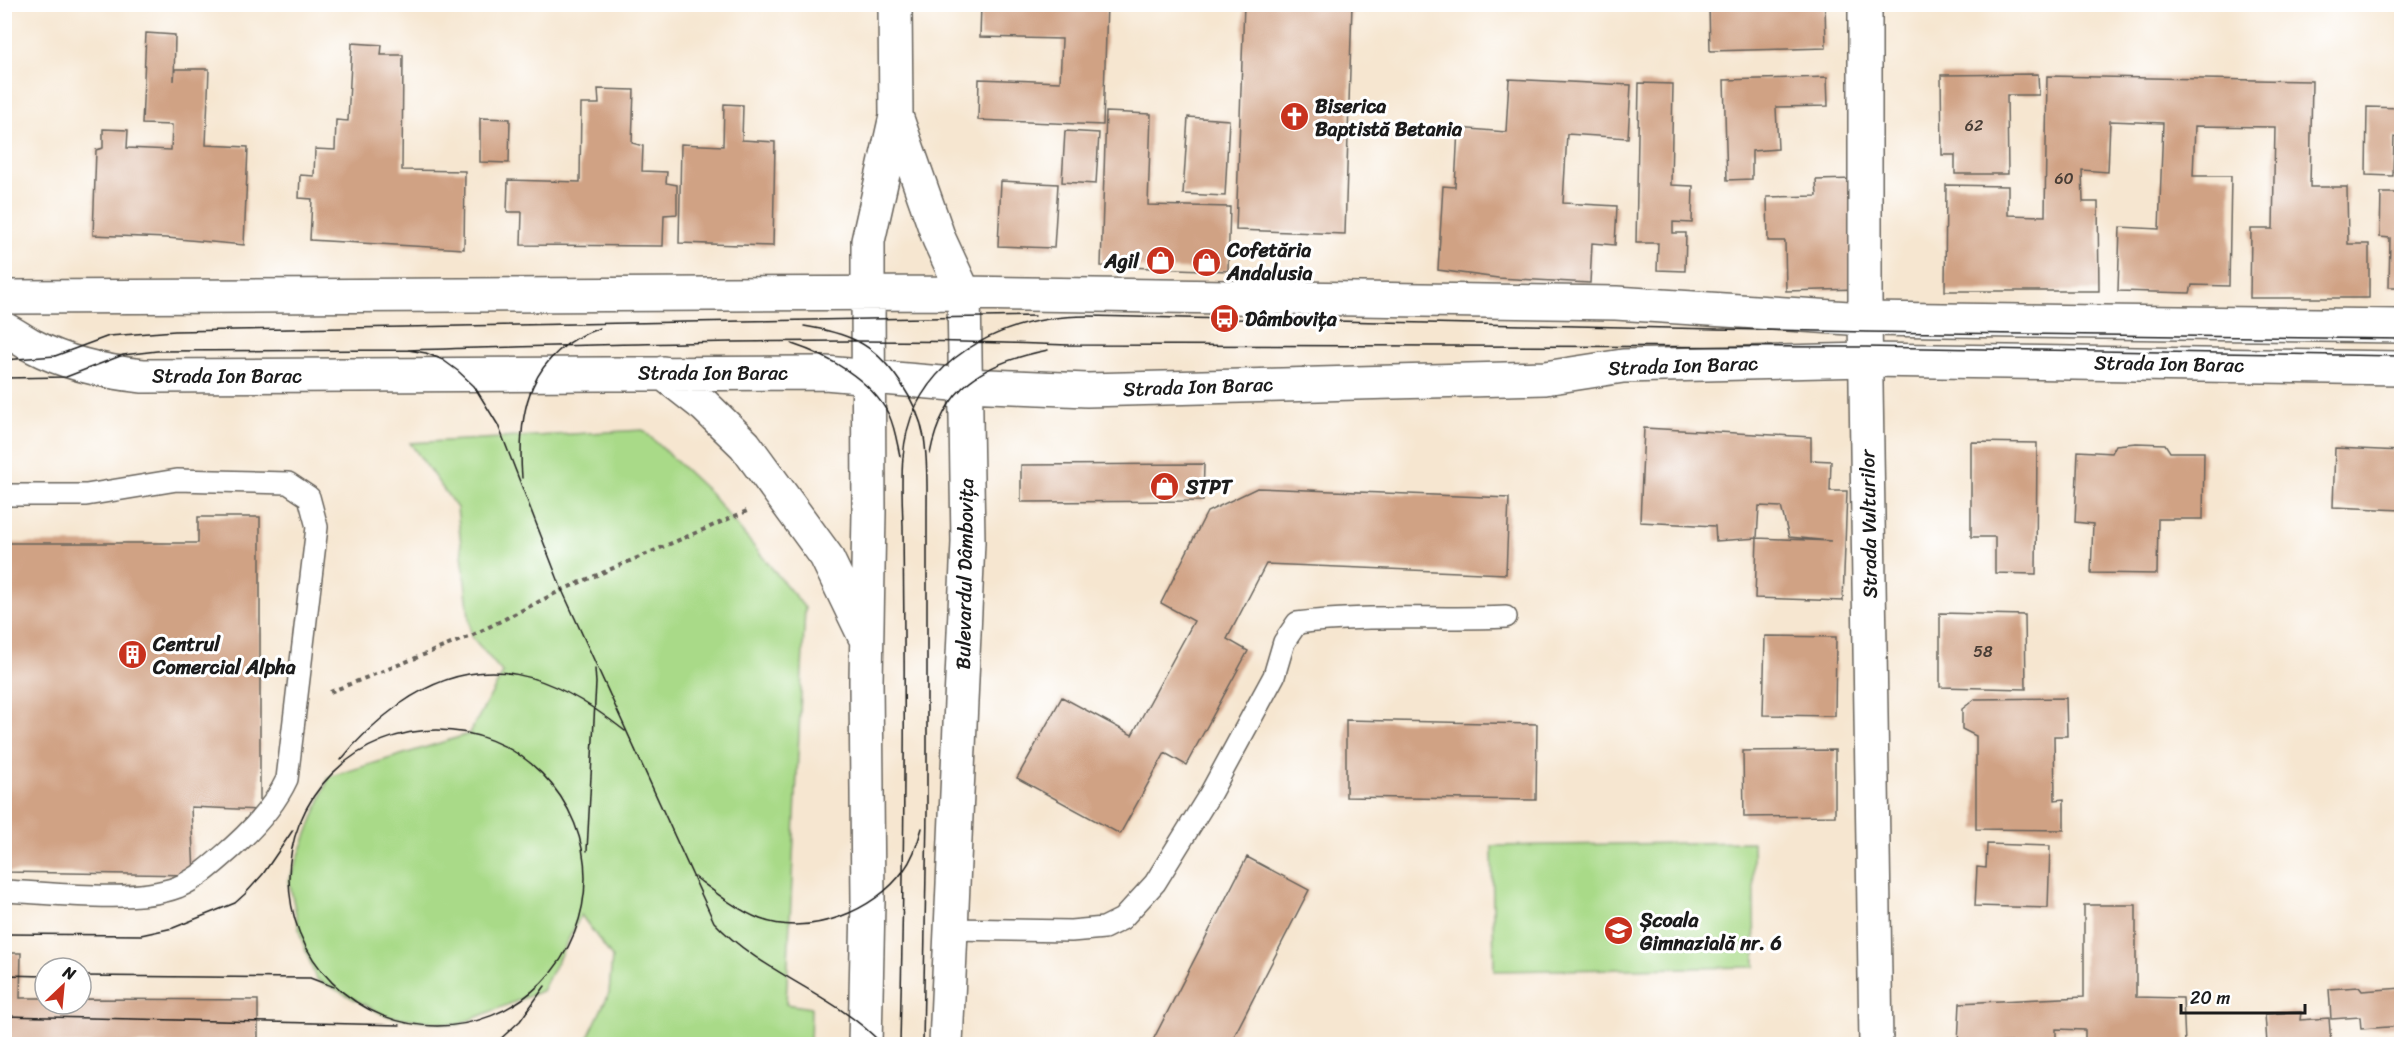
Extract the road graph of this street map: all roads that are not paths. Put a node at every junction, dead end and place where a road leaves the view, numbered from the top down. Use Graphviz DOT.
graph roads {
  1 [pos="895,4"];
  2 [pos="1865,4"];
  3 [pos="896,116"];
  4 [pos="868,292"];
  5 [pos="964,293"];
  6 [pos="4,297"];
  7 [pos="1865,319"];
  8 [pos="2402,326"];
  9 [pos="4,329"];
  10 [pos="1867,360"];
  11 [pos="2402,368"];
  12 [pos="663,373"];
  13 [pos="868,377"];
  14 [pos="965,385"];
  15 [pos="4,495"];
  16 [pos="1506,617"];
  17 [pos="866,639"];
  18 [pos="4,891"];
  19 [pos="951,929"];
  20 [pos="865,1044"];
  21 [pos="946,1044"];
  22 [pos="1876,1044"];
  1 -- 3 [label="street, Bulevardul Dâmbovița"];
  2 -- 7 [label="street, Strada Vulturilor"];
  3 -- 4 [label="street, Bulevardul Dâmbovița"];
  3 -- 5 [label="street, Bulevardul Dâmbovița"];
  4 -- 5 [label="street, Strada Ion Barac"];
  4 -- 6 [label="street, Strada Ion Barac"];
  4 -- 13 [label="street, Bulevardul Dâmbovița"];
  5 -- 7 [label="street, Strada Ion Barac"];
  5 -- 14 [label="street, Bulevardul Dâmbovița"];
  7 -- 8 [label="street, Strada Ion Barac"];
  7 -- 10 [label="street, Strada Vulturilor"];
  9 -- 12 [label="street, Strada Ion Barac"];
  10 -- 11 [label="street, Strada Ion Barac"];
  10 -- 14 [label="street, Strada Ion Barac"];
  10 -- 22 [label="street, Strada Vulturilor"];
  12 -- 13 [label="street, Strada Ion Barac"];
  12 -- 17 [label="street"];
  13 -- 14 [label="street, Strada Ion Barac"];
  13 -- 17 [label="street, Bulevardul Dâmbovița"];
  14 -- 19 [label="street, Bulevardul Dâmbovița"];
  15 -- 18 [label="lane"];
  16 -- 19 [label="lane"];
  17 -- 20 [label="street, Bulevardul Dâmbovița"];
  19 -- 21 [label="street, Bulevardul Dâmbovița"];
}
